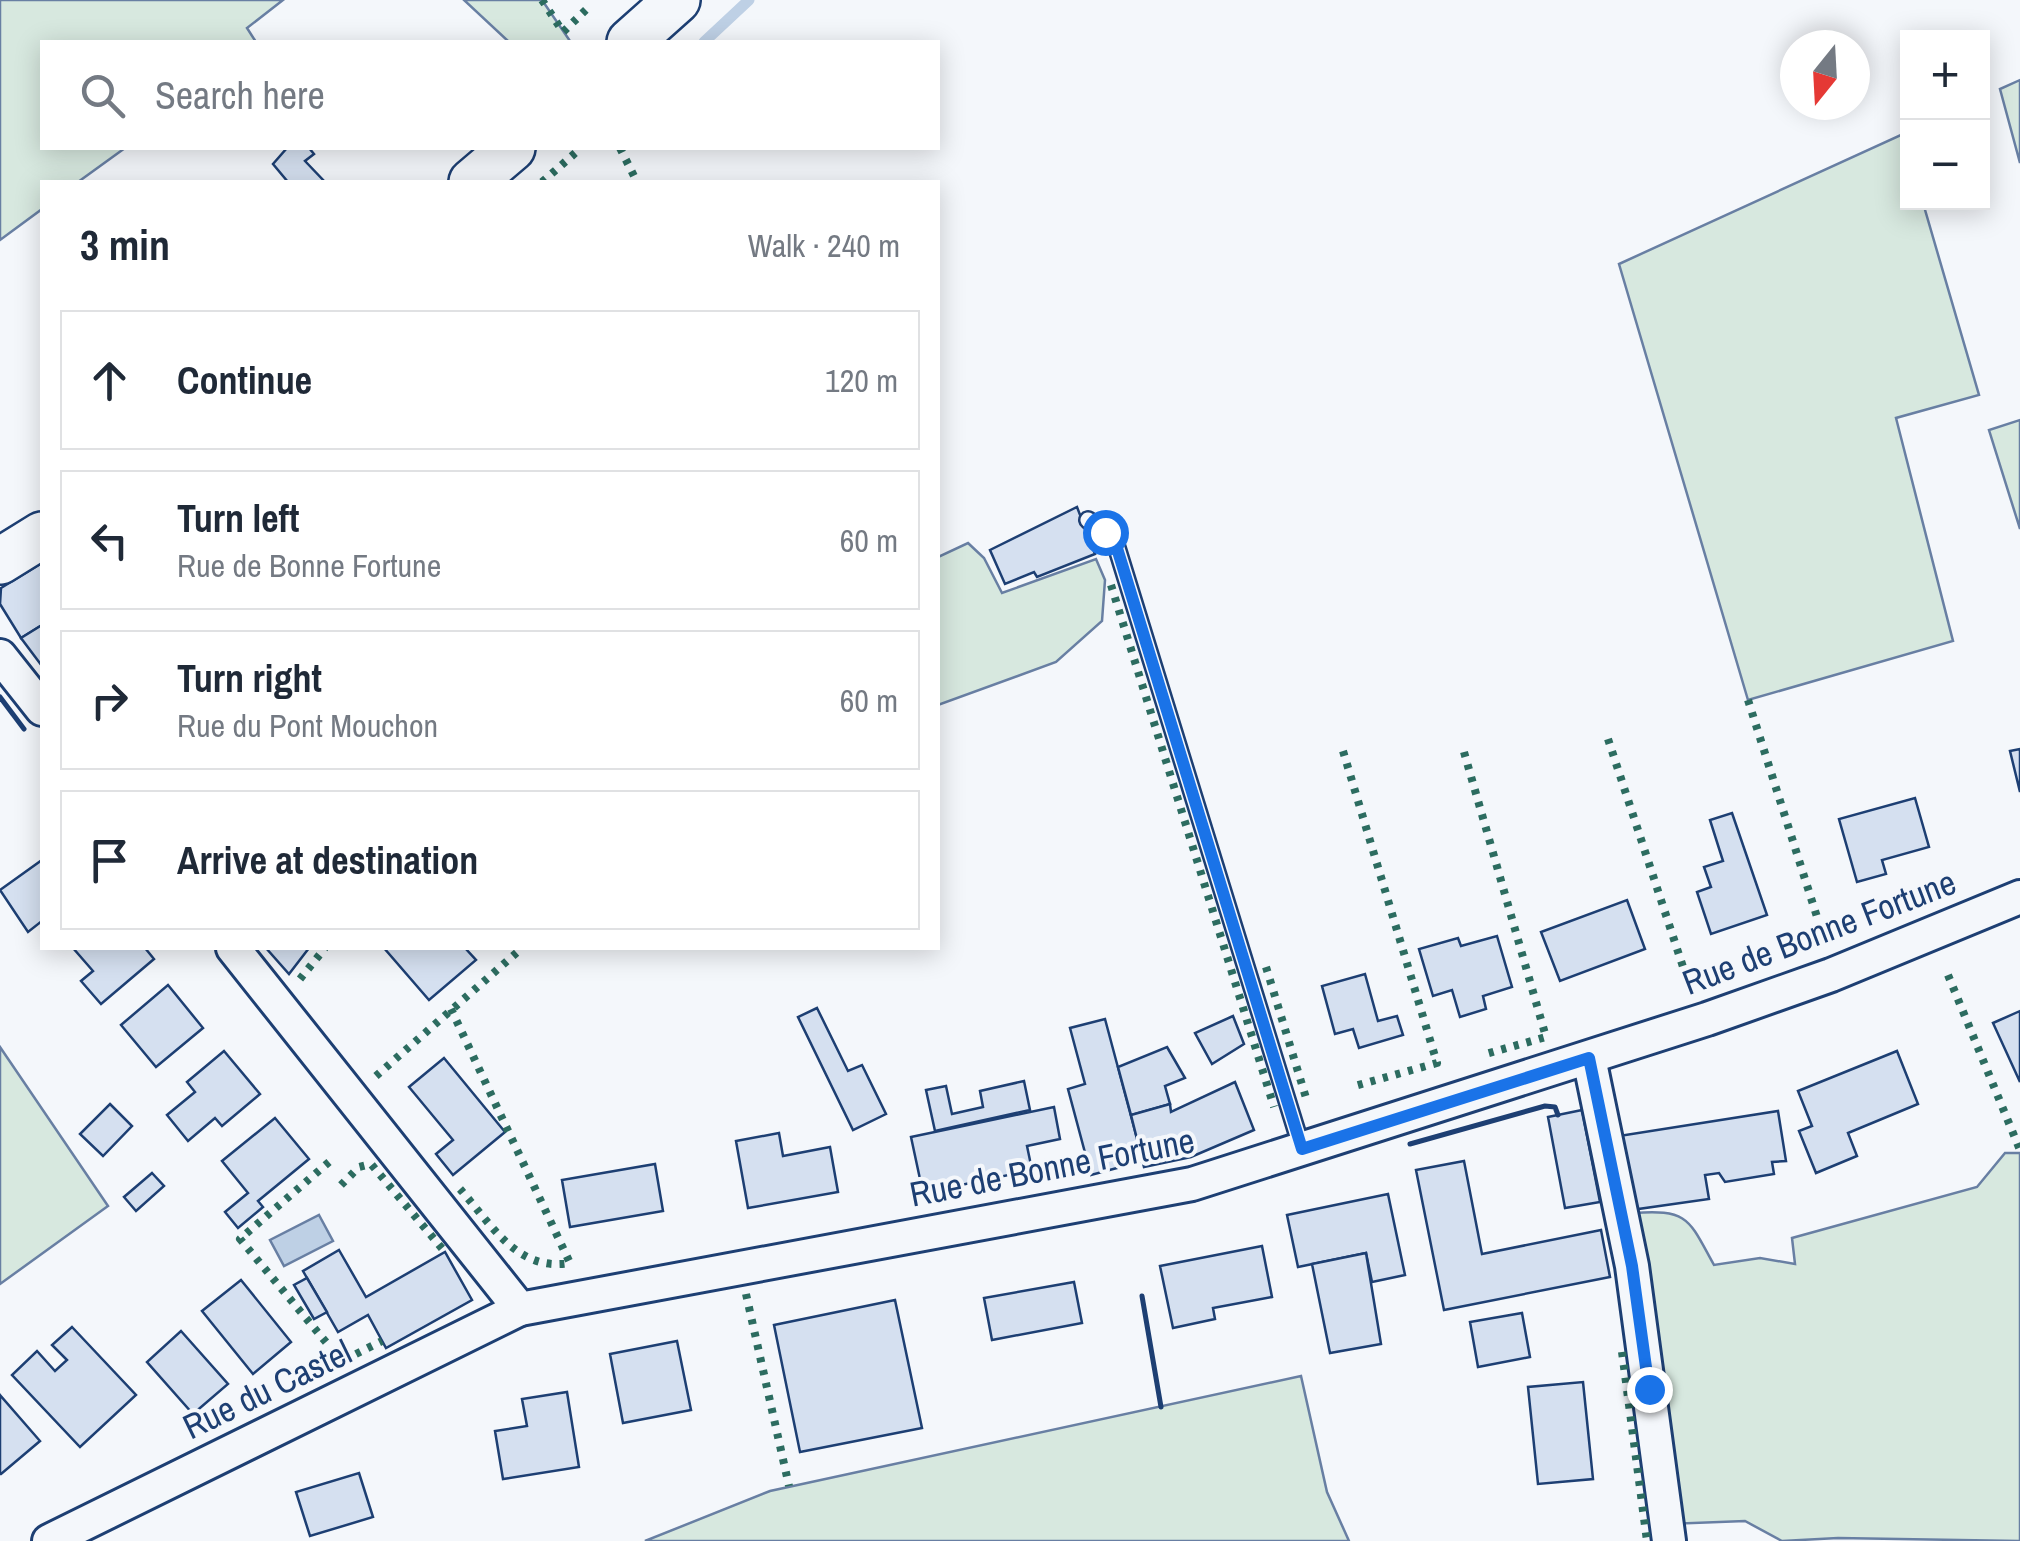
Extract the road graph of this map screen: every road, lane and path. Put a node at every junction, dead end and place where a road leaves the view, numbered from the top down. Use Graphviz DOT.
graph roads {
  1 [pos="677,0"];
  2 [pos="632,40"];
  3 [pos="510,150"];
  4 [pos="474,180"];
  5 [pos="1088,520"];
  6 [pos="40,536"];
  7 [pos="0,561"];
  8 [pos="0,656"];
  9 [pos="40,706"];
  10 [pos="2020,897"];
  11 [pos="234,950"];
  12 [pos="1589,1058"];
  13 [pos="1302,1149"];
  14 [pos="520,1308"];
  15 [pos="49,1541"];
  16 [pos="1669,1541"];
  1 -- 2 [label="main road"];
  3 -- 4 [label="main road"];
  5 -- 13 [label="lane"];
  6 -- 7 [label="main road"];
  8 -- 9 [label="street"];
  10 -- 12 [label="street, Rue de Bonne Fortune"];
  11 -- 14 [label="street"];
  12 -- 13 [label="street, Rue de Bonne Fortune"];
  12 -- 16 [label="street"];
  13 -- 14 [label="street, Rue de Bonne Fortune"];
  14 -- 15 [label="street, Rue du Castel"];
}
